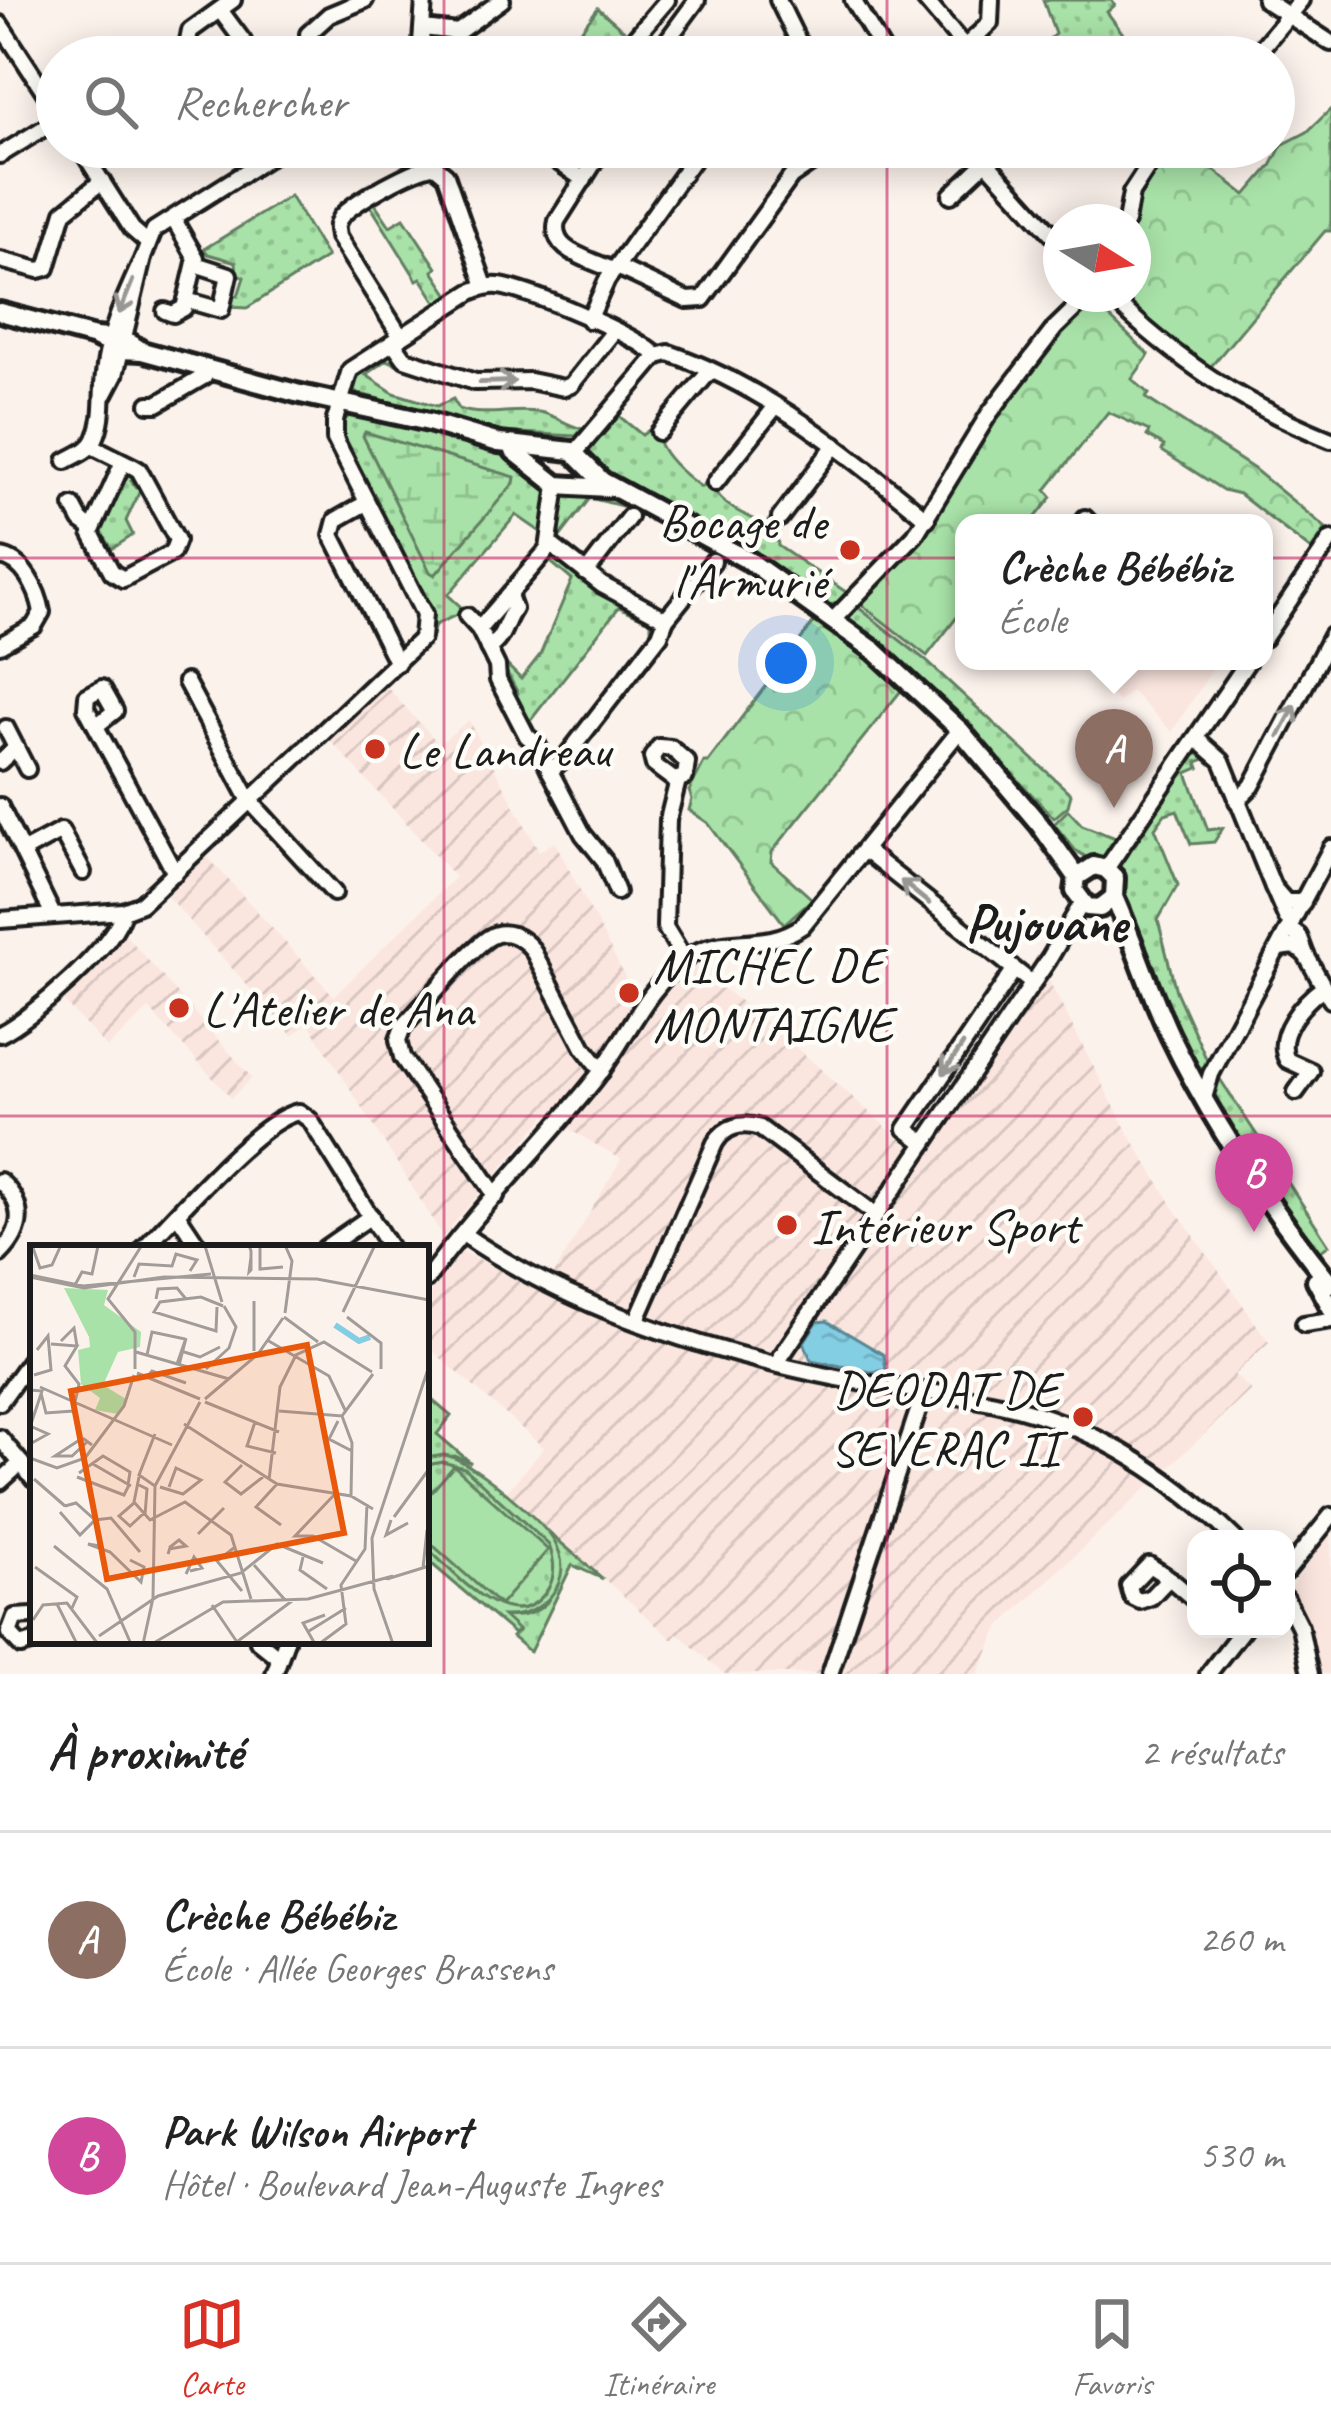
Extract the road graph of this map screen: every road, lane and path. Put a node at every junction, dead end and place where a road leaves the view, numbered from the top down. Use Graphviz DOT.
graph roads {
  1 [pos="233,0"];
  2 [pos="365,0"];
  3 [pos="424,0"];
  4 [pos="502,0"];
  5 [pos="667,0"];
  6 [pos="697,0"];
  7 [pos="778,0"];
  8 [pos="853,0"];
  9 [pos="925,0"];
  10 [pos="991,0"];
  11 [pos="1265,0"];
  12 [pos="1301,0"];
  13 [pos="220,10"];
  14 [pos="1289,16"];
  15 [pos="0,24"];
  16 [pos="423,28"];
  17 [pos="308,34"];
  18 [pos="189,36"];
  19 [pos="239,36"];
  20 [pos="422,36"];
  21 [pos="636,36"];
  22 [pos="670,36"];
  23 [pos="793,36"];
  24 [pos="875,36"];
  25 [pos="949,36"];
  26 [pos="975,36"];
  27 [pos="1272,36"];
  28 [pos="1331,43"];
  29 [pos="36,88"];
  30 [pos="36,130"];
  31 [pos="0,155"];
  32 [pos="94,168"];
  33 [pos="251,168"];
  34 [pos="417,168"];
  35 [pos="437,168"];
  36 [pos="568,168"];
  37 [pos="591,168"];
  38 [pos="688,168"];
  39 [pos="804,168"];
  40 [pos="980,168"];
  41 [pos="991,168"];
  42 [pos="1147,168"];
  43 [pos="584,180"];
  44 [pos="102,181"];
  45 [pos="951,195"];
  46 [pos="1129,204"];
  47 [pos="173,218"];
  48 [pos="1043,224"];
  49 [pos="146,251"];
  50 [pos="0,260"];
  51 [pos="195,264"];
  52 [pos="616,269"];
  53 [pos="484,286"];
  54 [pos="186,300"];
  55 [pos="165,311"];
  56 [pos="0,312"];
  57 [pos="1071,312"];
  58 [pos="1127,312"];
  59 [pos="589,320"];
  60 [pos="614,331"];
  61 [pos="397,340"];
  62 [pos="113,342"];
  63 [pos="657,356"];
  64 [pos="710,370"];
  65 [pos="206,372"];
  66 [pos="340,402"];
  67 [pos="149,404"];
  68 [pos="776,406"];
  69 [pos="659,432"];
  70 [pos="1331,440"];
  71 [pos="499,443"];
  72 [pos="835,445"];
  73 [pos="92,446"];
  74 [pos="554,450"];
  75 [pos="577,456"];
  76 [pos="66,461"];
  77 [pos="123,462"];
  78 [pos="558,481"];
  79 [pos="715,483"];
  80 [pos="619,491"];
  81 [pos="366,503"];
  82 [pos="73,506"];
  83 [pos="629,517"];
  84 [pos="780,518"];
  85 [pos="927,519"];
  86 [pos="92,529"];
  87 [pos="1330,541"];
  88 [pos="550,544"];
  89 [pos="0,556"];
  90 [pos="713,561"];
  91 [pos="586,573"];
  92 [pos="509,596"];
  93 [pos="467,616"];
  94 [pos="666,619"];
  95 [pos="834,619"];
  96 [pos="1273,625"];
  97 [pos="479,629"];
  98 [pos="1331,636"];
  99 [pos="0,645"];
  100 [pos="488,648"];
  101 [pos="397,663"];
  102 [pos="1242,670"];
  103 [pos="186,682"];
  104 [pos="96,726"];
  105 [pos="6,728"];
  106 [pos="964,735"];
  107 [pos="1197,739"];
  108 [pos="16,747"];
  109 [pos="0,762"];
  110 [pos="27,770"];
  111 [pos="550,771"];
  112 [pos="678,780"];
  113 [pos="250,801"];
  114 [pos="1237,801"];
  115 [pos="0,806"];
  116 [pos="1331,848"];
  117 [pos="24,850"];
  118 [pos="864,850"];
  119 [pos="1090,871"];
  120 [pos="83,872"];
  121 [pos="175,873"];
  122 [pos="1273,887"];
  123 [pos="617,892"];
  124 [pos="334,893"];
  125 [pos="1303,902"];
  126 [pos="1099,903"];
  127 [pos="123,910"];
  128 [pos="53,916"];
  129 [pos="0,920"];
  130 [pos="1291,926"];
  131 [pos="1279,948"];
  132 [pos="1306,955"];
  133 [pos="685,960"];
  134 [pos="1015,970"];
  135 [pos="1033,984"];
  136 [pos="1327,993"];
  137 [pos="0,1034"];
  138 [pos="602,1071"];
  139 [pos="1189,1072"];
  140 [pos="1211,1075"];
  141 [pos="1296,1092"];
  142 [pos="1204,1098"];
  143 [pos="925,1143"];
  144 [pos="0,1181"];
  145 [pos="496,1196"];
  146 [pos="178,1215"];
  147 [pos="876,1215"];
  148 [pos="371,1216"];
  149 [pos="19,1227"];
  150 [pos="36,1230"];
  151 [pos="463,1234"];
  152 [pos="147,1245"];
  153 [pos="198,1245"];
  154 [pos="329,1245"];
  155 [pos="387,1245"];
  156 [pos="0,1254"];
  157 [pos="429,1276"];
  158 [pos="1331,1284"];
  159 [pos="1331,1308"];
  160 [pos="1331,1319"];
  161 [pos="638,1320"];
  162 [pos="1304,1324"];
  163 [pos="30,1360"];
  164 [pos="776,1364"];
  165 [pos="924,1393"];
  166 [pos="0,1402"];
  167 [pos="0,1438"];
  168 [pos="21,1463"];
  169 [pos="30,1475"];
  170 [pos="0,1482"];
  171 [pos="1331,1516"];
  172 [pos="1225,1530"];
  173 [pos="1295,1561"];
  174 [pos="1169,1578"];
  175 [pos="1187,1593"];
  176 [pos="30,1612"];
  177 [pos="1295,1617"];
  178 [pos="1232,1638"];
  179 [pos="30,1643"];
  180 [pos="262,1644"];
  181 [pos="285,1644"];
  182 [pos="279,1658"];
  183 [pos="274,1674"];
  184 [pos="830,1674"];
  185 [pos="1208,1674"];
  186 [pos="1310,1674"];
  1 -- 13 [label="street"];
  2 -- 17 [label="street"];
  3 -- 16 [label="street"];
  4 -- 16 [label="street"];
  5 -- 21 [label="street"];
  6 -- 22 [label="street"];
  7 -- 23 [label="street"];
  8 -- 24 [label="street"];
  9 -- 25 [label="street"];
  10 -- 26 [label="street"];
  11 -- 14 [label="street"];
  12 -- 14 [label="street"];
  13 -- 18 [label="street"];
  13 -- 19 [label="street"];
  14 -- 27 [label="street"];
  14 -- 28 [label="street"];
  15 -- 29 [label="street"];
  16 -- 20 [label="street"];
  30 -- 31 [label="street"];
  32 -- 44 [label="street"];
  33 -- 47 [label="street"];
  34 -- 61 [label="street"];
  35 -- 53 [label="street"];
  36 -- 43 [label="street"];
  37 -- 43 [label="street"];
  38 -- 52 [label="street"];
  39 -- 52 [label="street"];
  40 -- 45 [label="street"];
  41 -- 48 [label="street"];
  42 -- 46 [label="street"];
  43 -- 52 [label="street"];
  44 -- 49 [label="street"];
  44 -- 50 [label="street"];
  47 -- 49 [label="street"];
  47 -- 51 [label="street"];
  49 -- 62 [label="street"];
  51 -- 54 [label="street"];
  51 -- 54 [label="street"];
  52 -- 59 [label="street"];
  53 -- 59 [label="street"];
  53 -- 61 [label="street"];
  54 -- 55 [label="street"];
  56 -- 62 [label="main road"];
  57 -- 85 [label="street"];
  58 -- 70 [label="street"];
  59 -- 60 [label="street"];
  61 -- 60 [label="street, one-way"];
  60 -- 63 [label="street"];
  61 -- 66 [label="street"];
  62 -- 65 [label="main road"];
  62 -- 73 [label="street"];
  63 -- 64 [label="street"];
  63 -- 75 [label="street"];
  64 -- 68 [label="street"];
  64 -- 69 [label="street"];
  65 -- 66 [label="main road"];
  65 -- 67 [label="street"];
  66 -- 71 [label="main road"];
  66 -- 81 [label="street"];
  68 -- 72 [label="street"];
  68 -- 79 [label="street"];
  71 -- 74 [label="main road"];
  71 -- 78 [label="main road"];
  72 -- 84 [label="street"];
  72 -- 85 [label="street"];
  73 -- 76 [label="street"];
  73 -- 77 [label="street"];
  74 -- 75 [label="main road"];
  74 -- 78 [label="main road"];
  75 -- 78 [label="main road"];
  75 -- 80 [label="main road"];
  77 -- 86 [label="street"];
  77 -- 86 [label="street"];
  78 -- 80 [label="main road"];
  78 -- 88 [label="street"];
  80 -- 95 [label="main road"];
  81 -- 101 [label="street"];
  81 -- 101 [label="street"];
  82 -- 86 [label="street"];
  83 -- 91 [label="street"];
  85 -- 95 [label="street"];
  87 -- 96 [label="street"];
  88 -- 91 [label="street"];
  88 -- 92 [label="street"];
  89 -- 99 [label="street"];
  90 -- 94 [label="street"];
  91 -- 94 [label="street"];
  92 -- 97 [label="street"];
  92 -- 100 [label="street"];
  93 -- 97 [label="street"];
  94 -- 111 [label="street"];
  95 -- 106 [label="main road"];
  97 -- 100 [label="street"];
  114 -- 98 [label="street, one-way"];
  100 -- 111 [label="street"];
  101 -- 113 [label="street"];
  102 -- 107 [label="street"];
  103 -- 113 [label="street"];
  104 -- 121 [label="street"];
  105 -- 108 [label="street"];
  106 -- 118 [label="street"];
  106 -- 119 [label="main road"];
  107 -- 114 [label="street"];
  107 -- 119 [label="street"];
  108 -- 109 [label="street"];
  108 -- 110 [label="street"];
  111 -- 123 [label="street"];
  112 -- 133 [label="street"];
  113 -- 121 [label="street"];
  113 -- 124 [label="street"];
  114 -- 122 [label="street"];
  115 -- 117 [label="street"];
  116 -- 125 [label="street"];
  117 -- 120 [label="street"];
  117 -- 128 [label="street"];
  118 -- 133 [label="street"];
  134 -- 118 [label="street, one-way"];
  119 -- 126 [label="main road"];
  119 -- 126 [label="main road"];
  121 -- 127 [label="street"];
  122 -- 125 [label="street"];
  122 -- 130 [label="street"];
  125 -- 130 [label="street"];
  126 -- 135 [label="street"];
  126 -- 139 [label="main road"];
  126 -- 159 [label="main road"];
  127 -- 128 [label="street"];
  127 -- 137 [label="street"];
  128 -- 129 [label="street"];
  130 -- 131 [label="street"];
  130 -- 132 [label="street"];
  131 -- 132 [label="street"];
  131 -- 140 [label="street"];
  132 -- 136 [label="street"];
  133 -- 138 [label="street"];
  134 -- 135 [label="street"];
  134 -- 143 [label="street, one-way"];
  135 -- 143 [label="street"];
  136 -- 141 [label="street"];
  138 -- 145 [label="street"];
  138 -- 145 [label="street"];
  139 -- 140 [label="street"];
  139 -- 142 [label="main road"];
  140 -- 142 [label="street"];
  142 -- 158 [label="main road"];
  143 -- 147 [label="street"];
  144 -- 149 [label="street"];
  145 -- 151 [label="street"];
  146 -- 148 [label="street"];
  146 -- 152 [label="street"];
  146 -- 153 [label="street"];
  147 -- 161 [label="street"];
  147 -- 164 [label="street"];
  148 -- 154 [label="street"];
  148 -- 155 [label="street"];
  149 -- 150 [label="street"];
  149 -- 156 [label="street"];
  151 -- 157 [label="street"];
  151 -- 161 [label="street"];
  160 -- 162 [label="street"];
  161 -- 164 [label="street"];
  163 -- 166 [label="street"];
  164 -- 165 [label="street"];
  165 -- 172 [label="street"];
  165 -- 184 [label="street"];
  167 -- 168 [label="street"];
  168 -- 169 [label="street"];
  168 -- 170 [label="street"];
  171 -- 173 [label="street"];
  174 -- 175 [label="street"];
  176 -- 179 [label="street"];
  177 -- 186 [label="street"];
  178 -- 185 [label="street"];
  180 -- 182 [label="street"];
  181 -- 182 [label="street"];
  182 -- 183 [label="street"];
}
